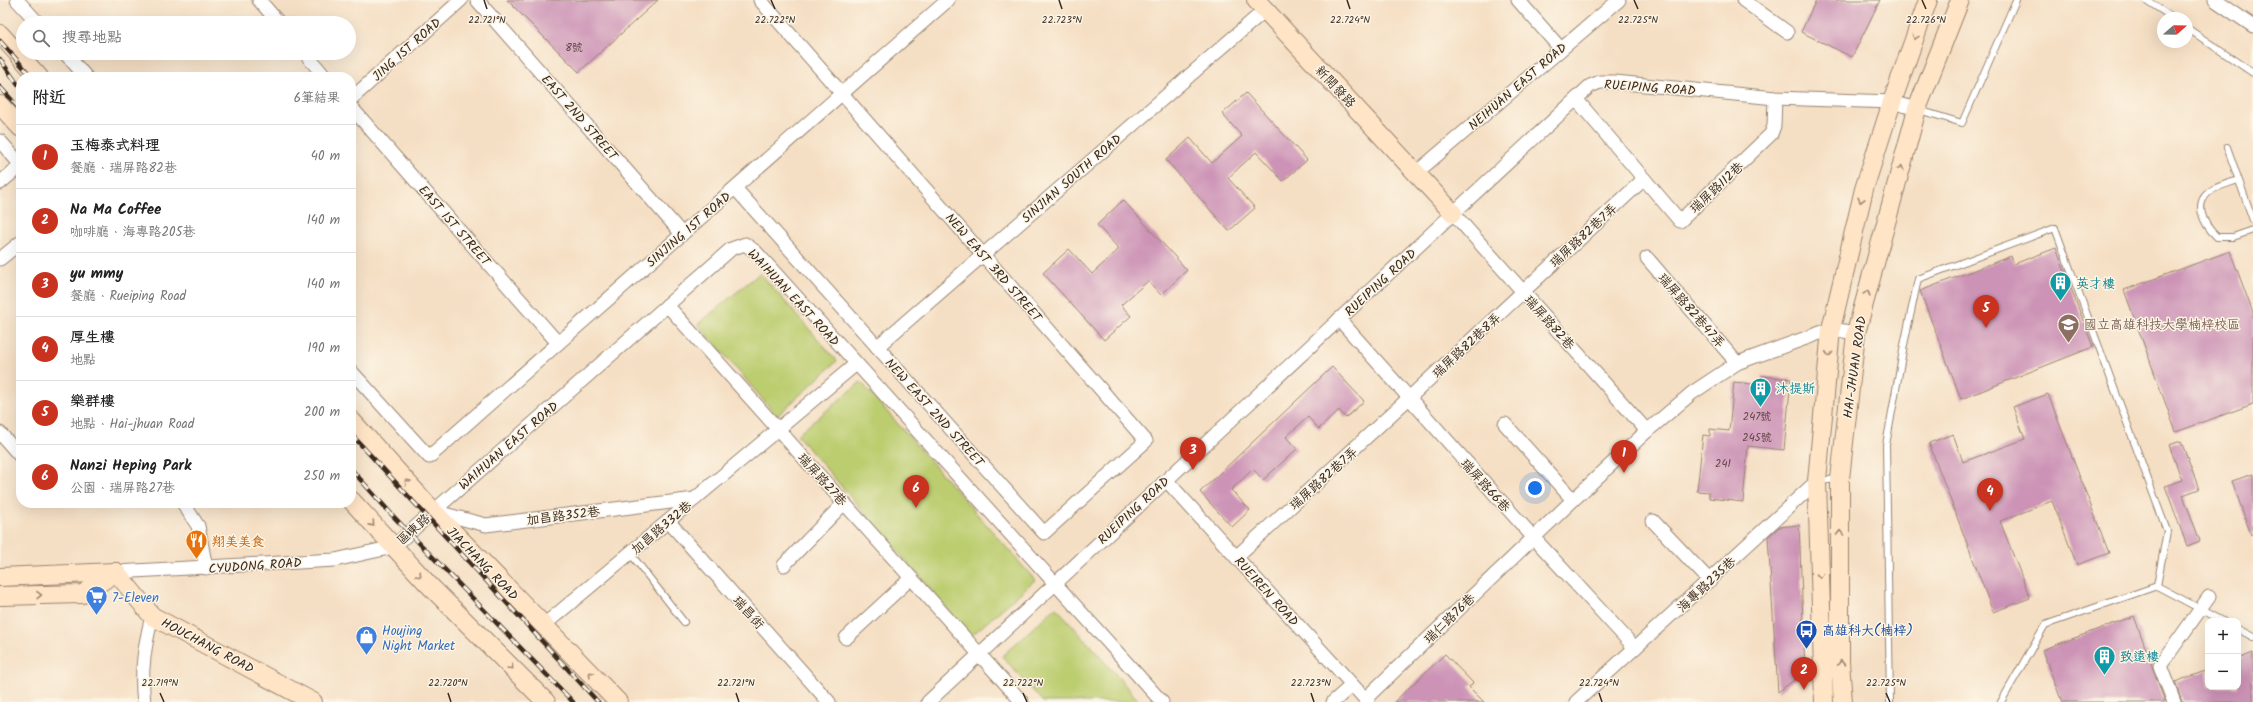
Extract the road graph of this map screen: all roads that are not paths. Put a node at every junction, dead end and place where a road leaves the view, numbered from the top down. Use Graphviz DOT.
graph roads {
  1 [pos="17,0"];
  2 [pos="259,0"];
  3 [pos="461,0"];
  4 [pos="477,0"];
  5 [pos="760,0"];
  6 [pos="948,0"];
  7 [pos="1518,0"];
  8 [pos="1619,0"];
  9 [pos="1743,0"];
  10 [pos="1928,0"];
  11 [pos="1960,0"];
  12 [pos="2016,0"];
  13 [pos="2146,0"];
  14 [pos="2215,0"];
  15 [pos="1260,5"];
  16 [pos="2164,12"];
  17 [pos="32,16"];
  18 [pos="273,16"];
  19 [pos="2253,26"];
  20 [pos="1786,32"];
  21 [pos="2193,32"];
  22 [pos="0,34"];
  23 [pos="1560,48"];
  24 [pos="16,52"];
  25 [pos="24,60"];
  26 [pos="71,60"];
  27 [pos="311,60"];
  28 [pos="34,72"];
  29 [pos="82,72"];
  30 [pos="321,72"];
  31 [pos="2253,73"];
  32 [pos="842,93"];
  33 [pos="356,94"];
  34 [pos="1775,98"];
  35 [pos="1576,99"];
  36 [pos="1892,102"];
  37 [pos="0,104"];
  38 [pos="1917,109"];
  39 [pos="356,113"];
  40 [pos="16,122"];
  41 [pos="0,142"];
  42 [pos="2227,147"];
  43 [pos="16,160"];
  44 [pos="16,169"];
  45 [pos="1416,173"];
  46 [pos="1644,179"];
  47 [pos="2238,180"];
  48 [pos="0,183"];
  49 [pos="735,188"];
  50 [pos="1453,213"];
  51 [pos="2253,220"];
  52 [pos="2253,230"];
  53 [pos="682,234"];
  54 [pos="16,246"];
  55 [pos="983,254"];
  56 [pos="1647,258"];
  57 [pos="0,259"];
  58 [pos="1522,292"];
  59 [pos="668,305"];
  60 [pos="1339,319"];
  61 [pos="1831,329"];
  62 [pos="1856,333"];
  63 [pos="558,343"];
  64 [pos="877,347"];
  65 [pos="1737,362"];
  66 [pos="856,364"];
  67 [pos="356,377"];
  68 [pos="1409,398"];
  69 [pos="1505,424"];
  70 [pos="356,426"];
  71 [pos="779,429"];
  72 [pos="1647,431"];
  73 [pos="0,433"];
  74 [pos="1146,441"];
  75 [pos="16,451"];
  76 [pos="1840,479"];
  77 [pos="1166,480"];
  78 [pos="1817,481"];
  79 [pos="695,498"];
  80 [pos="1573,500"];
  81 [pos="844,503"];
  82 [pos="356,506"];
  83 [pos="186,508"];
  84 [pos="433,511"];
  85 [pos="1653,521"];
  86 [pos="668,522"];
  87 [pos="1533,538"];
  88 [pos="393,547"];
  89 [pos="630,553"];
  90 [pos="1236,557"];
  91 [pos="784,565"];
  92 [pos="206,568"];
  93 [pos="116,572"];
  94 [pos="0,576"];
  95 [pos="911,578"];
  96 [pos="1710,581"];
  97 [pos="1055,583"];
  98 [pos="2157,586"];
  99 [pos="0,596"];
  100 [pos="2209,597"];
  101 [pos="2201,609"];
  102 [pos="152,616"];
  103 [pos="2218,618"];
  104 [pos="684,622"];
  105 [pos="544,625"];
  106 [pos="2241,631"];
  107 [pos="2253,637"];
  108 [pos="846,638"];
  109 [pos="1635,648"];
  110 [pos="979,654"];
  111 [pos="1352,685"];
  112 [pos="1843,700"];
  113 [pos="1367,701"];
  114 [pos="1822,701"];
  115 [pos="144,702"];
  116 [pos="313,702"];
  117 [pos="546,702"];
  118 [pos="618,702"];
  119 [pos="829,702"];
  120 [pos="928,702"];
  121 [pos="1022,702"];
  122 [pos="1162,702"];
  123 [pos="1333,702"];
  124 [pos="1576,702"];
  125 [pos="1890,702"];
  126 [pos="2001,702"];
  127 [pos="2174,702"];
  1 -- 17 [label="street"];
  2 -- 18 [label="street"];
  3 -- 33 [label="street, JING 1ST ROAD"];
  4 -- 53 [label="street, EAST 2ND STREET"];
  5 -- 32 [label="street, NEW EAST 3RD STREET"];
  6 -- 32 [label="street, SINJING 1ST ROAD"];
  7 -- 23 [label="street"];
  8 -- 23 [label="street, NEIHUAN EAST ROAD"];
  9 -- 20 [label="street"];
  10 -- 36 [label="street, HAI-JHUAN ROAD, one-way"];
  11 -- 38 [label="street, HAI-JHUAN ROAD"];
  12 -- 38 [label="lane"];
  13 -- 16 [label="lane"];
  14 -- 19 [label="street"];
  15 -- 45 [label="street, 新開發路"];
  15 -- 55 [label="street, SINJIAN SOUTH ROAD"];
  21 -- 31 [label="lane"];
  22 -- 24 [label="street"];
  23 -- 45 [label="street, NEIHUAN EAST ROAD"];
  25 -- 28 [label="street"];
  26 -- 29 [label="street"];
  27 -- 30 [label="street"];
  32 -- 49 [label="street, SINJING 1ST ROAD"];
  32 -- 55 [label="street, NEW EAST 3RD STREET"];
  34 -- 35 [label="street, RUEIPING ROAD"];
  34 -- 36 [label="street, RUEIPING ROAD"];
  34 -- 46 [label="street, 瑞屏路112巷"];
  35 -- 46 [label="street, 瑞屏路112巷"];
  35 -- 50 [label="street, RUEIPING ROAD"];
  36 -- 38 [label="street, RUEIPING ROAD"];
  36 -- 61 [label="street, HAI-JHUAN ROAD, one-way"];
  37 -- 40 [label="street"];
  62 -- 38 [label="street, HAI-JHUAN ROAD, one-way"];
  39 -- 63 [label="street, EAST 1ST STREET"];
  41 -- 43 [label="street"];
  42 -- 47 [label="lane"];
  44 -- 48 [label="street"];
  45 -- 50 [label="street, 新開發路"];
  46 -- 58 [label="street, 瑞屏路82巷7弄"];
  47 -- 51 [label="lane"];
  47 -- 52 [label="lane"];
  49 -- 53 [label="street, SINJING 1ST ROAD"];
  49 -- 64 [label="street, NEW EAST 2ND STREET"];
  50 -- 58 [label="street, 瑞屏路82巷"];
  50 -- 60 [label="street, RUEIPING ROAD"];
  53 -- 63 [label="street, SINJING 1ST ROAD"];
  54 -- 57 [label="street"];
  55 -- 64 [label="street, SINJIAN SOUTH ROAD"];
  55 -- 74 [label="street, NEW EAST 3RD STREET"];
  56 -- 65 [label="street, 瑞屏路82巷47弄"];
  58 -- 68 [label="street, 瑞屏路82巷8弄"];
  58 -- 72 [label="street, 瑞屏路82巷"];
  59 -- 66 [label="street, WAIHUAN EAST ROAD"];
  59 -- 71 [label="street, 瑞屏路27巷"];
  59 -- 84 [label="street, WAIHUAN EAST ROAD"];
  60 -- 68 [label="street, 瑞屏路66巷"];
  60 -- 77 [label="street, RUEIPING ROAD"];
  61 -- 62 [label="street"];
  61 -- 65 [label="street"];
  61 -- 78 [label="street, HAI-JHUAN ROAD, one-way"];
  62 -- 76 [label="street, HAI-JHUAN ROAD"];
  63 -- 67 [label="street, SINJING 1ST ROAD"];
  64 -- 74 [label="street, NEW EAST 2ND STREET"];
  65 -- 72 [label="street"];
  66 -- 71 [label="street"];
  66 -- 97 [label="street, WAIHUAN EAST ROAD"];
  68 -- 87 [label="street, 瑞屏路66巷"];
  68 -- 90 [label="street, 瑞屏路82巷7弄"];
  69 -- 80 [label="street"];
  84 -- 70 [label="street, JIACHANG ROAD, one-way"];
  71 -- 79 [label="street, 加昌路332巷"];
  71 -- 81 [label="street, 瑞屏路27巷"];
  72 -- 80 [label="street"];
  73 -- 75 [label="street"];
  76 -- 78 [label="lane"];
  112 -- 76 [label="street, HAI-JHUAN ROAD, one-way"];
  77 -- 90 [label="street, RUEIREN ROAD"];
  77 -- 97 [label="street, RUEIPING ROAD"];
  78 -- 96 [label="street, 海專路235巷"];
  78 -- 114 [label="street, HAI-JHUAN ROAD, one-way"];
  79 -- 84 [label="street, 加昌路352巷"];
  79 -- 86 [label="street, 加昌路332巷"];
  80 -- 87 [label="street"];
  81 -- 91 [label="street"];
  81 -- 95 [label="street, 瑞屏路27巷"];
  82 -- 88 [label="street, one-way"];
  83 -- 92 [label="street"];
  84 -- 88 [label="street, 區東路"];
  84 -- 105 [label="street, JIACHANG ROAD"];
  85 -- 96 [label="street"];
  86 -- 89 [label="street, 加昌路332巷"];
  86 -- 119 [label="street, 瑞昌街"];
  87 -- 109 [label="street, 瑞屏路66巷"];
  87 -- 113 [label="street, 瑞仁路76巷"];
  88 -- 92 [label="street, CYUDONG ROAD"];
  88 -- 117 [label="street, one-way"];
  89 -- 104 [label="lane"];
  89 -- 105 [label="street, 加昌路332巷"];
  90 -- 111 [label="street, RUEIREN ROAD"];
  92 -- 93 [label="street, CYUDONG ROAD"];
  93 -- 94 [label="street"];
  99 -- 93 [label="street, one-way"];
  93 -- 102 [label="street, HOUCHANG ROAD"];
  95 -- 108 [label="street"];
  95 -- 110 [label="street, 瑞屏路27巷"];
  96 -- 109 [label="street, 海專路235巷"];
  97 -- 110 [label="street, RUEIPING ROAD"];
  97 -- 122 [label="street, WAIHUAN EAST ROAD"];
  98 -- 101 [label="lane"];
  98 -- 125 [label="lane"];
  98 -- 126 [label="lane"];
  100 -- 101 [label="street"];
  101 -- 103 [label="lane"];
  101 -- 127 [label="street"];
  102 -- 115 [label="street"];
  102 -- 116 [label="street, HOUCHANG ROAD"];
  118 -- 105 [label="street, JIACHANG ROAD, one-way"];
  106 -- 107 [label="lane"];
  109 -- 124 [label="street, 海專路235巷"];
  110 -- 120 [label="street, RUEIPING ROAD"];
  110 -- 121 [label="street, 瑞屏路27巷"];
  111 -- 113 [label="street, RUEIREN ROAD"];
  111 -- 123 [label="street"];
  112 -- 114 [label="street"];
}
